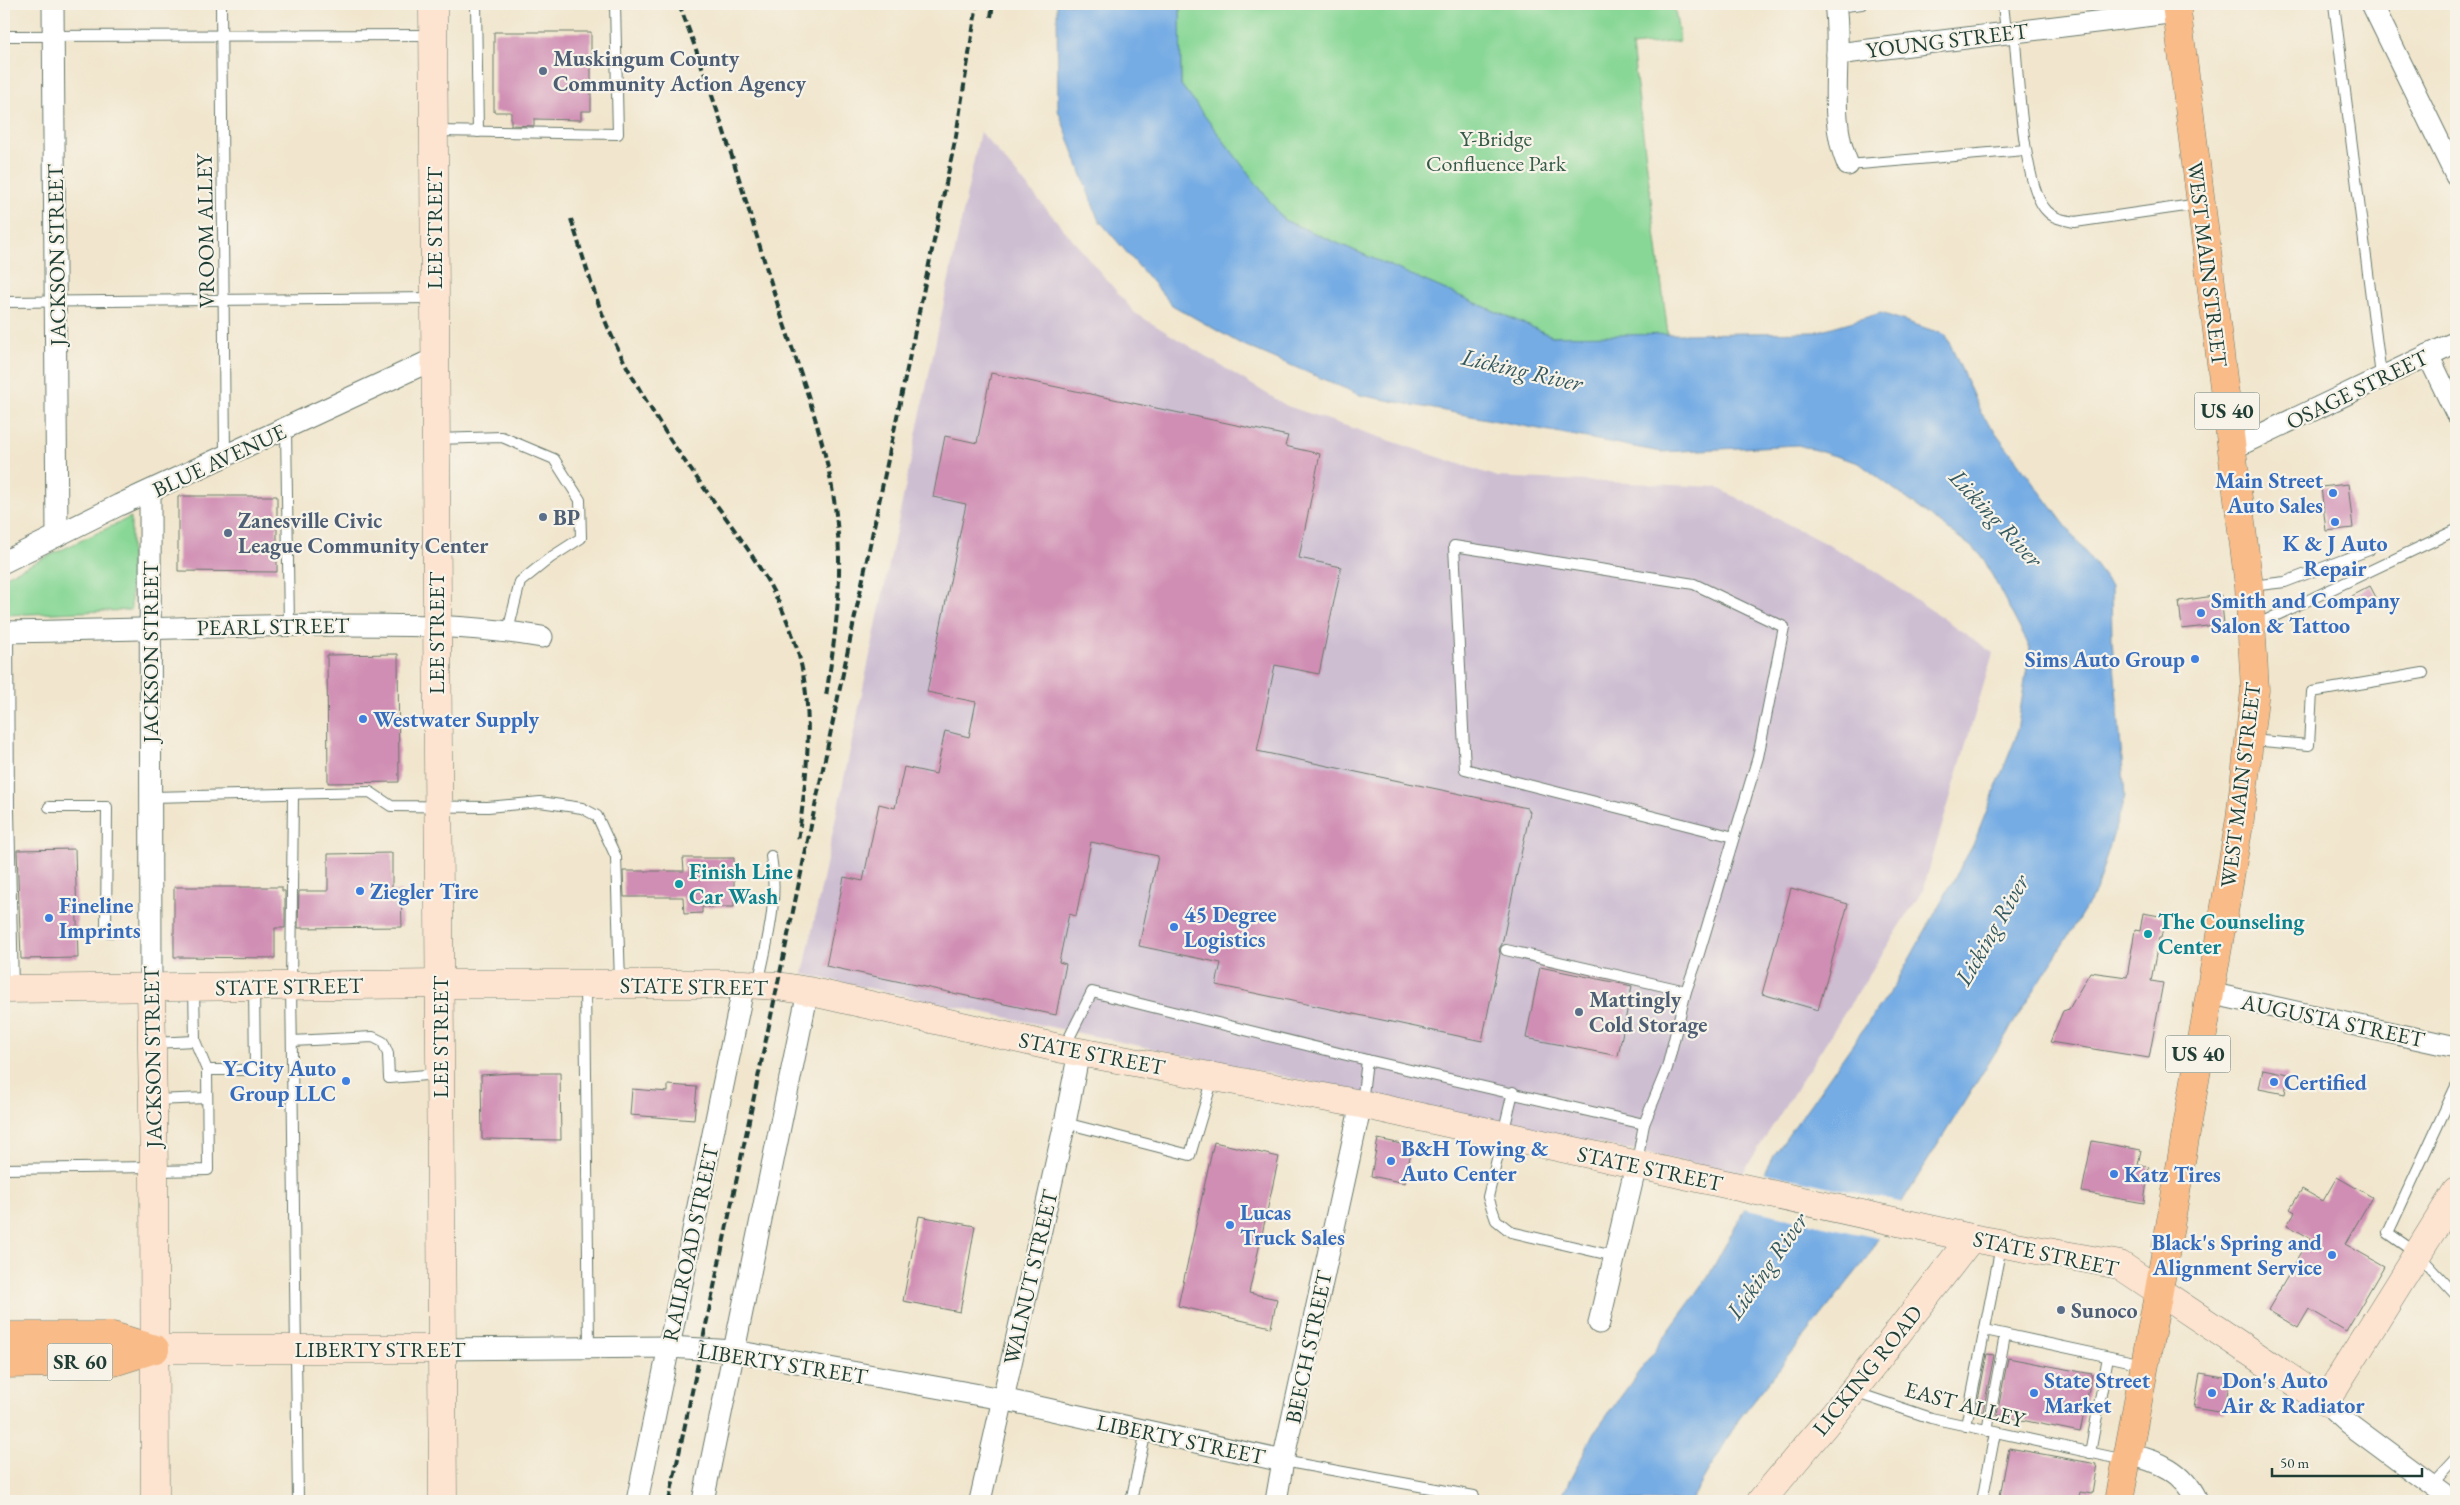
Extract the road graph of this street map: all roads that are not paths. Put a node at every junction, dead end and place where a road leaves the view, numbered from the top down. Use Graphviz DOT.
graph roads {
  1 [pos="53,4"];
  2 [pos="221,4"];
  3 [pos="433,4"];
  4 [pos="476,4"];
  5 [pos="615,4"];
  6 [pos="1862,4"];
  7 [pos="2003,4"];
  8 [pos="2334,4"];
  9 [pos="2372,4"];
  10 [pos="1836,5"];
  11 [pos="2176,8"];
  12 [pos="2010,32"];
  13 [pos="434,35"];
  14 [pos="4,36"];
  15 [pos="53,36"];
  16 [pos="222,36"];
  17 [pos="1837,54"];
  18 [pos="434,131"];
  19 [pos="478,132"];
  20 [pos="2025,150"];
  21 [pos="1848,165"];
  22 [pos="2456,176"];
  23 [pos="2200,204"];
  24 [pos="434,298"];
  25 [pos="224,300"];
  26 [pos="4,302"];
  27 [pos="56,302"];
  28 [pos="2456,342"];
  29 [pos="2428,355"];
  30 [pos="434,359"];
  31 [pos="2381,376"];
  32 [pos="2456,412"];
  33 [pos="286,430"];
  34 [pos="435,439"];
  35 [pos="2231,449"];
  36 [pos="225,458"];
  37 [pos="150,492"];
  38 [pos="2456,530"];
  39 [pos="58,536"];
  40 [pos="2369,550"];
  41 [pos="4,562"];
  42 [pos="2248,586"];
  43 [pos="289,625"];
  44 [pos="436,625"];
  45 [pos="2252,627"];
  46 [pos="150,628"];
  47 [pos="508,631"];
  48 [pos="6,632"];
  49 [pos="542,637"];
  50 [pos="2423,673"];
  51 [pos="2250,740"];
  52 [pos="294,794"];
  53 [pos="150,797"];
  54 [pos="49,806"];
  55 [pos="438,807"];
  56 [pos="6,810"];
  57 [pos="1734,837"];
  58 [pos="771,856"];
  59 [pos="151,932"];
  60 [pos="1506,950"];
  61 [pos="439,984"];
  62 [pos="585,984"];
  63 [pos="620,985"];
  64 [pos="751,985"];
  65 [pos="194,987"];
  66 [pos="254,987"];
  67 [pos="291,987"];
  68 [pos="151,988"];
  69 [pos="8,990"];
  70 [pos="808,991"];
  71 [pos="1686,991"];
  72 [pos="2209,993"];
  73 [pos="195,1040"];
  74 [pos="292,1041"];
  75 [pos="152,1043"];
  76 [pos="2456,1048"];
  77 [pos="1071,1050"];
  78 [pos="1367,1060"];
  79 [pos="207,1070"];
  80 [pos="440,1074"];
  81 [pos="1214,1076"];
  82 [pos="2456,1086"];
  83 [pos="1513,1092"];
  84 [pos="207,1098"];
  85 [pos="153,1100"];
  86 [pos="1362,1104"];
  87 [pos="1065,1123"];
  88 [pos="1644,1124"];
  89 [pos="1502,1136"];
  90 [pos="1636,1165"];
  91 [pos="4,1169"];
  92 [pos="154,1169"];
  93 [pos="2456,1192"];
  94 [pos="1960,1235"];
  95 [pos="2001,1244"];
  96 [pos="2418,1254"];
  97 [pos="1614,1256"];
  98 [pos="2159,1290"];
  99 [pos="2456,1295"];
  100 [pos="1599,1322"];
  101 [pos="1985,1330"];
  102 [pos="2005,1335"];
  103 [pos="4,1336"];
  104 [pos="669,1347"];
  105 [pos="589,1348"];
  106 [pos="155,1349"];
  107 [pos="296,1349"];
  108 [pos="442,1349"];
  109 [pos="734,1351"];
  110 [pos="2108,1357"];
  111 [pos="4,1364"];
  112 [pos="2145,1365"];
  113 [pos="1853,1391"];
  114 [pos="1002,1398"];
  115 [pos="2325,1402"];
  116 [pos="1966,1426"];
  117 [pos="1146,1431"];
  118 [pos="1991,1432"];
  119 [pos="2090,1453"];
  120 [pos="2128,1457"];
  121 [pos="2456,1458"];
  122 [pos="1283,1461"];
  123 [pos="2431,1485"];
  124 [pos="1474,1496"];
  125 [pos="155,1501"];
  126 [pos="298,1501"];
  127 [pos="443,1501"];
  128 [pos="637,1501"];
  129 [pos="703,1501"];
  130 [pos="980,1501"];
  131 [pos="1131,1501"];
  132 [pos="1276,1501"];
  133 [pos="1761,1501"];
  134 [pos="1984,1501"];
  135 [pos="2120,1501"];
  136 [pos="2197,1501"];
  137 [pos="2453,1501"];
  1 -- 15 [label="street, JACKSON STREET"];
  2 -- 16 [label="lane, VROOM ALLEY"];
  3 -- 13 [label="street, LEE STREET"];
  4 -- 19 [label="lane"];
  5 -- 19 [label="lane"];
  6 -- 10 [label="lane"];
  7 -- 12 [label="lane"];
  8 -- 31 [label="lane"];
  9 -- 22 [label="street"];
  10 -- 17 [label="street"];
  11 -- 12 [label="street, YOUNG STREET"];
  11 -- 23 [label="main road, WEST MAIN STREET / US 40"];
  12 -- 17 [label="street, YOUNG STREET"];
  12 -- 20 [label="lane"];
  13 -- 16 [label="lane"];
  13 -- 18 [label="street, LEE STREET"];
  14 -- 15 [label="lane"];
  15 -- 16 [label="lane"];
  15 -- 27 [label="street, JACKSON STREET"];
  16 -- 25 [label="lane, VROOM ALLEY"];
  17 -- 21 [label="street"];
  18 -- 19 [label="lane"];
  18 -- 24 [label="street, LEE STREET"];
  20 -- 21 [label="lane"];
  20 -- 23 [label="lane"];
  23 -- 35 [label="main road, WEST MAIN STREET / US 40"];
  24 -- 25 [label="lane"];
  24 -- 30 [label="street, LEE STREET"];
  25 -- 27 [label="lane"];
  25 -- 36 [label="lane, VROOM ALLEY"];
  26 -- 27 [label="lane"];
  27 -- 39 [label="street, JACKSON STREET"];
  28 -- 29 [label="street, OSAGE STREET"];
  29 -- 31 [label="street, OSAGE STREET"];
  29 -- 32 [label="street"];
  30 -- 33 [label="street, BLUE AVENUE"];
  30 -- 34 [label="street, LEE STREET"];
  31 -- 35 [label="street, OSAGE STREET"];
  33 -- 36 [label="street, BLUE AVENUE"];
  33 -- 43 [label="lane"];
  34 -- 44 [label="street, LEE STREET"];
  34 -- 47 [label="lane"];
  35 -- 42 [label="main road, WEST MAIN STREET / US 40"];
  36 -- 37 [label="street, BLUE AVENUE"];
  37 -- 39 [label="street, BLUE AVENUE"];
  37 -- 46 [label="street, JACKSON STREET"];
  38 -- 45 [label="lane"];
  39 -- 41 [label="street, BLUE AVENUE"];
  40 -- 42 [label="lane"];
  42 -- 45 [label="main road, WEST MAIN STREET / US 40"];
  43 -- 44 [label="street, PEARL STREET"];
  43 -- 46 [label="street, PEARL STREET"];
  44 -- 47 [label="street, PEARL STREET"];
  44 -- 55 [label="street, LEE STREET"];
  45 -- 51 [label="main road, WEST MAIN STREET / US 40"];
  46 -- 48 [label="street, PEARL STREET"];
  46 -- 53 [label="street, JACKSON STREET"];
  47 -- 49 [label="street, PEARL STREET"];
  48 -- 56 [label="lane"];
  50 -- 51 [label="lane"];
  51 -- 72 [label="main road, WEST MAIN STREET / US 40"];
  52 -- 53 [label="lane"];
  52 -- 55 [label="lane"];
  52 -- 67 [label="lane"];
  53 -- 59 [label="street, JACKSON STREET"];
  54 -- 59 [label="lane"];
  55 -- 61 [label="street, LEE STREET"];
  55 -- 63 [label="lane"];
  56 -- 69 [label="lane"];
  57 -- 57 [label="lane"];
  57 -- 71 [label="lane"];
  58 -- 64 [label="lane"];
  59 -- 68 [label="street, JACKSON STREET"];
  60 -- 71 [label="lane"];
  61 -- 62 [label="street, STATE STREET"];
  61 -- 67 [label="street, STATE STREET"];
  61 -- 80 [label="street, LEE STREET"];
  62 -- 63 [label="street, STATE STREET"];
  62 -- 105 [label="lane"];
  63 -- 64 [label="street, STATE STREET"];
  64 -- 70 [label="street, STATE STREET"];
  64 -- 104 [label="street, RAILROAD STREET"];
  65 -- 66 [label="street, STATE STREET"];
  65 -- 68 [label="street, STATE STREET"];
  65 -- 73 [label="lane"];
  66 -- 67 [label="street, STATE STREET"];
  66 -- 79 [label="lane"];
  67 -- 74 [label="lane"];
  68 -- 69 [label="street, STATE STREET"];
  68 -- 75 [label="street, JACKSON STREET"];
  70 -- 77 [label="street, STATE STREET"];
  70 -- 109 [label="street"];
  71 -- 88 [label="lane"];
  72 -- 76 [label="street, AUGUSTA STREET"];
  72 -- 98 [label="main road, WEST MAIN STREET / US 40"];
  73 -- 75 [label="lane"];
  73 -- 79 [label="lane"];
  74 -- 80 [label="lane"];
  74 -- 107 [label="lane"];
  75 -- 85 [label="street, JACKSON STREET"];
  77 -- 78 [label="lane"];
  77 -- 81 [label="street, STATE STREET"];
  77 -- 87 [label="street, WALNUT STREET"];
  78 -- 83 [label="lane"];
  78 -- 86 [label="lane"];
  79 -- 84 [label="lane"];
  80 -- 108 [label="street, LEE STREET"];
  81 -- 86 [label="street, STATE STREET"];
  81 -- 87 [label="lane"];
  82 -- 96 [label="lane"];
  83 -- 88 [label="lane"];
  83 -- 89 [label="lane"];
  84 -- 85 [label="lane"];
  84 -- 92 [label="lane"];
  85 -- 92 [label="street, JACKSON STREET"];
  86 -- 89 [label="street, STATE STREET"];
  86 -- 122 [label="street, BEECH STREET"];
  87 -- 114 [label="street, WALNUT STREET"];
  88 -- 90 [label="lane"];
  89 -- 90 [label="street, STATE STREET"];
  89 -- 97 [label="lane"];
  90 -- 94 [label="street, STATE STREET"];
  90 -- 97 [label="street"];
  91 -- 92 [label="lane"];
  92 -- 106 [label="street, JACKSON STREET"];
  93 -- 96 [label="street"];
  94 -- 95 [label="street, STATE STREET"];
  94 -- 113 [label="street, LICKING ROAD"];
  95 -- 98 [label="street, STATE STREET"];
  95 -- 101 [label="lane"];
  96 -- 99 [label="lane"];
  96 -- 115 [label="street"];
  97 -- 100 [label="street"];
  98 -- 112 [label="main road, WEST MAIN STREET / US 40"];
  98 -- 115 [label="street, STATE STREET"];
  101 -- 102 [label="lane"];
  101 -- 116 [label="lane"];
  102 -- 110 [label="lane"];
  102 -- 118 [label="lane"];
  103 -- 106 [label="main road"];
  104 -- 105 [label="street, LIBERTY STREET"];
  104 -- 109 [label="street, LIBERTY STREET"];
  104 -- 128 [label="street, RAILROAD STREET"];
  105 -- 108 [label="street, LIBERTY STREET"];
  106 -- 107 [label="street, LIBERTY STREET"];
  106 -- 111 [label="main road, SR 60"];
  106 -- 125 [label="street, JACKSON STREET"];
  107 -- 108 [label="street, LIBERTY STREET"];
  107 -- 126 [label="lane"];
  108 -- 127 [label="street, LEE STREET"];
  109 -- 114 [label="street, LIBERTY STREET"];
  109 -- 129 [label="street"];
  110 -- 112 [label="lane"];
  110 -- 119 [label="lane"];
  112 -- 120 [label="main road, WEST MAIN STREET / US 40"];
  113 -- 116 [label="lane, EAST ALLEY"];
  113 -- 133 [label="street, LICKING ROAD"];
  114 -- 117 [label="street, LIBERTY STREET"];
  114 -- 130 [label="street, WALNUT STREET"];
  115 -- 123 [label="street"];
  116 -- 118 [label="lane, EAST ALLEY"];
  117 -- 122 [label="street, LIBERTY STREET"];
  117 -- 131 [label="lane"];
  118 -- 119 [label="lane, EAST ALLEY"];
  118 -- 134 [label="lane"];
  119 -- 120 [label="lane, EAST ALLEY"];
  120 -- 135 [label="main road, WEST MAIN STREET / US 40"];
  120 -- 136 [label="street"];
  121 -- 123 [label="lane"];
  122 -- 124 [label="lane"];
  122 -- 132 [label="street, BEECH STREET"];
  123 -- 137 [label="street"];
}
